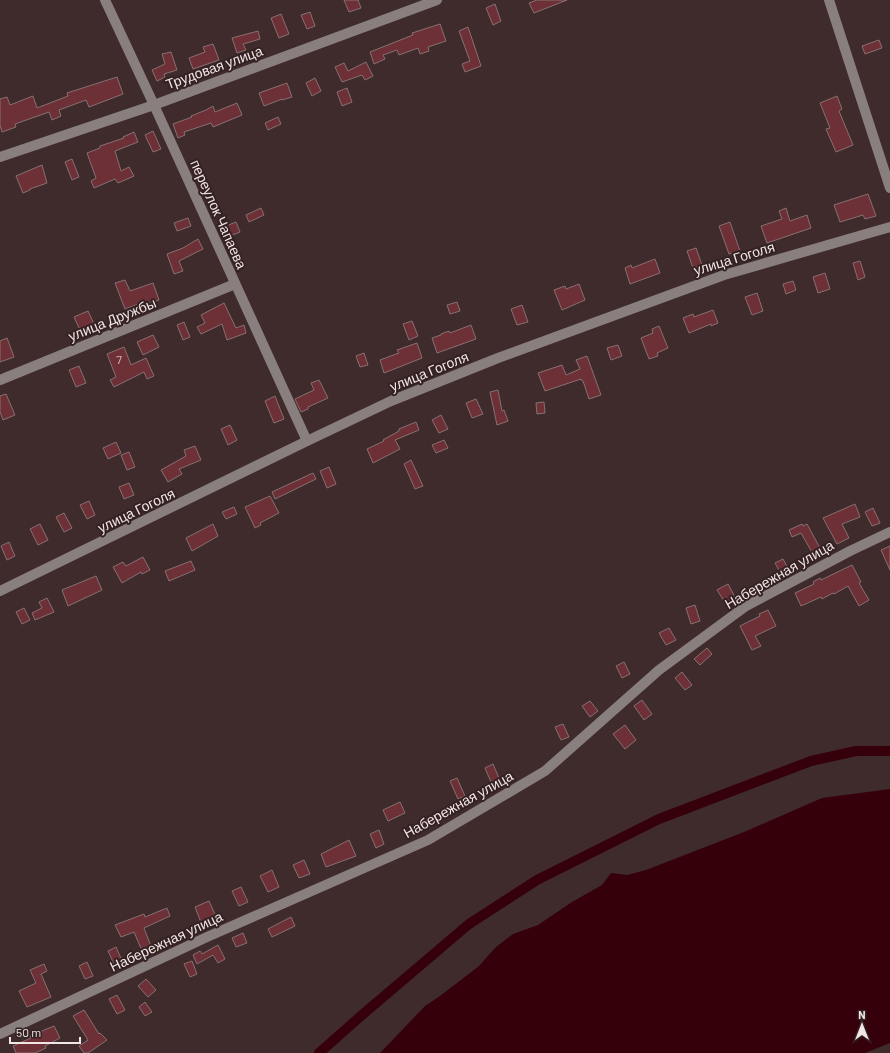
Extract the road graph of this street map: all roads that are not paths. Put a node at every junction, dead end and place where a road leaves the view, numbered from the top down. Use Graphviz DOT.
graph roads {
  1 [pos="105,0"];
  2 [pos="437,0"];
  3 [pos="829,0"];
  4 [pos="154,104"];
  5 [pos="0,157"];
  6 [pos="890,188"];
  7 [pos="890,227"];
  8 [pos="235,284"];
  9 [pos="0,380"];
  10 [pos="307,441"];
  11 [pos="890,532"];
  12 [pos="0,591"];
  13 [pos="0,1034"];
  1 -- 4 [label="street, переулок Чапаева"];
  2 -- 4 [label="street, Трудовая улица"];
  3 -- 6 [label="street"];
  4 -- 5 [label="street, Трудовая улица"];
  4 -- 8 [label="street, переулок Чапаева"];
  7 -- 10 [label="street, улица Гоголя"];
  8 -- 9 [label="street, улица Дружбы"];
  8 -- 10 [label="street, переулок Чапаева"];
  10 -- 12 [label="street, улица Гоголя"];
  11 -- 13 [label="street, Набережная улица"];
}
